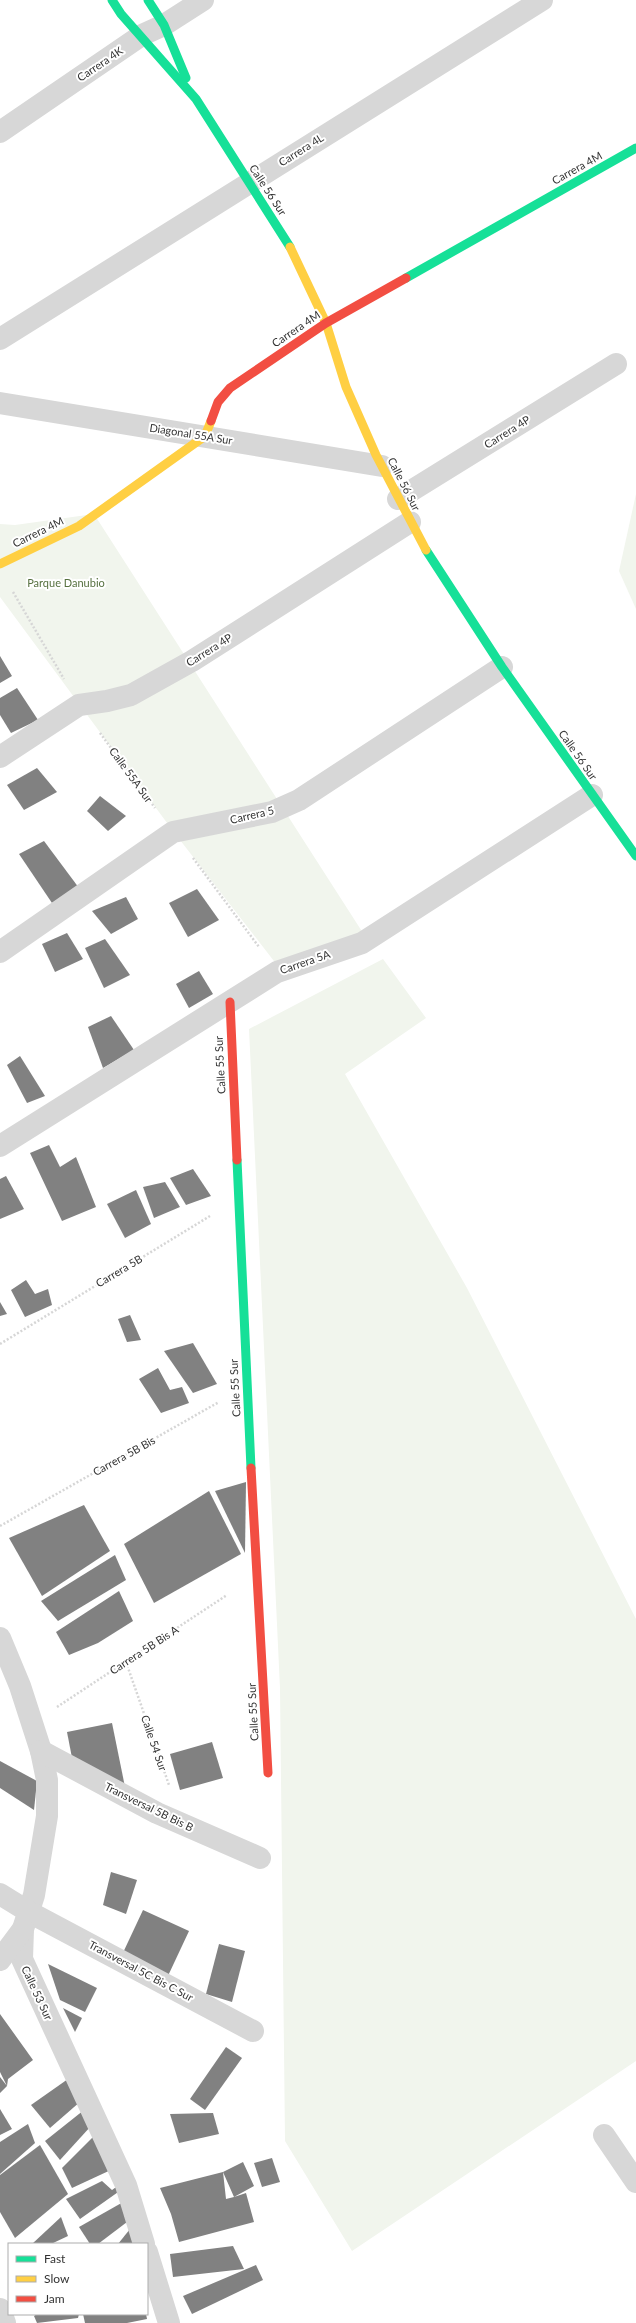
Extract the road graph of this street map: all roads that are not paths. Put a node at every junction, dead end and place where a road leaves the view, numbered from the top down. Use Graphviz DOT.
graph roads {
  1 [pos="112,0"];
  2 [pos="148,0"];
  3 [pos="203,0"];
  4 [pos="542,0"];
  5 [pos="164,25"];
  6 [pos="142,35"];
  7 [pos="196,99"];
  8 [pos="0,132"];
  9 [pos="636,148"];
  10 [pos="249,183"];
  11 [pos="326,323"];
  12 [pos="0,339"];
  13 [pos="616,364"];
  14 [pos="0,403"];
  15 [pos="205,436"];
  16 [pos="382,466"];
  17 [pos="398,499"];
  18 [pos="410,522"];
  19 [pos="0,564"];
  20 [pos="502,667"];
  21 [pos="0,757"];
  22 [pos="592,795"];
  23 [pos="636,856"];
  24 [pos="0,952"];
  25 [pos="230,1002"];
  26 [pos="0,1146"];
  27 [pos="0,1638"];
  28 [pos="41,1752"];
  29 [pos="268,1773"];
  30 [pos="260,1858"];
  31 [pos="0,1894"];
  32 [pos="26,1920"];
  33 [pos="0,1960"];
  34 [pos="253,2031"];
  35 [pos="604,2135"];
  36 [pos="636,2182"];
  37 [pos="144,2243"];
  38 [pos="148,2255"];
  39 [pos="0,2309"];
  40 [pos="5,2323"];
  41 [pos="170,2323"];
  1 -- 6 [label="street, Calle 56 Sur"];
  2 -- 5 [label="street, Calle 56 Sur"];
  3 -- 5 [label="street, Carrera 4K"];
  4 -- 10 [label="street, Carrera 4L"];
  5 -- 6 [label="street, Carrera 4K"];
  5 -- 7 [label="street, Calle 56 Sur"];
  6 -- 7 [label="street, Calle 56 Sur"];
  6 -- 8 [label="street, Carrera 4K"];
  7 -- 10 [label="street, Calle 56 Sur"];
  9 -- 11 [label="street, Carrera 4M"];
  10 -- 11 [label="street, Calle 56 Sur"];
  10 -- 12 [label="street, Carrera 4L"];
  11 -- 15 [label="street, Carrera 4M"];
  11 -- 16 [label="street, Calle 56 Sur"];
  13 -- 17 [label="street, Carrera 4P"];
  14 -- 15 [label="street, Diagonal 55A Sur"];
  15 -- 16 [label="street, Diagonal 55A Sur"];
  15 -- 19 [label="street, Carrera 4M"];
  16 -- 17 [label="street, Calle 56 Sur"];
  17 -- 18 [label="street, Calle 56 Sur"];
  18 -- 20 [label="street, Calle 56 Sur"];
  18 -- 21 [label="street, Carrera 4P"];
  20 -- 22 [label="street, Calle 56 Sur"];
  20 -- 24 [label="street, Carrera 5"];
  22 -- 23 [label="street, Calle 56 Sur"];
  22 -- 25 [label="street, Carrera 5A"];
  25 -- 26 [label="street, Carrera 5A"];
  25 -- 29 [label="street, Calle 55 Sur"];
  27 -- 28 [label="street, Calle 53 Sur"];
  28 -- 30 [label="street, Transversal 5B Bis B"];
  28 -- 32 [label="street, Calle 53 Sur"];
  31 -- 32 [label="street, Transversal 5C Bis C Sur"];
  32 -- 33 [label="street"];
  32 -- 34 [label="street, Transversal 5C Bis C Sur"];
  32 -- 37 [label="street, Calle 53 Sur"];
  35 -- 36 [label="street"];
  38 -- 41 [label="street"];
  39 -- 40 [label="street"];
}
